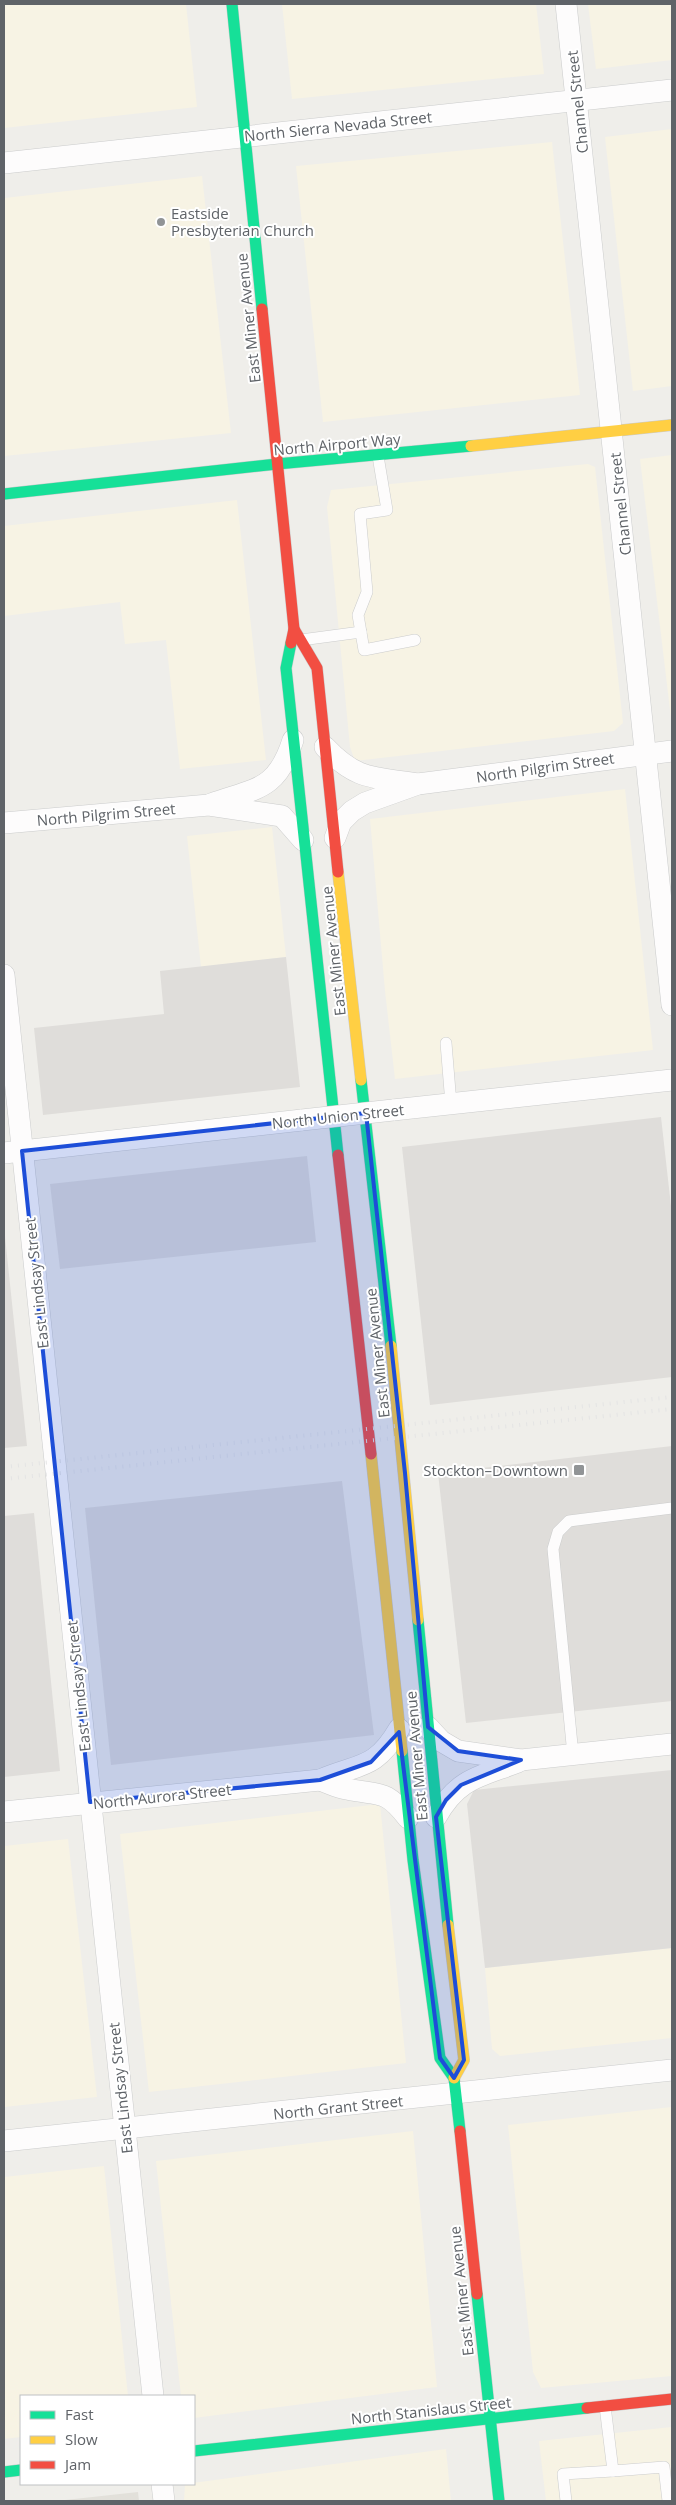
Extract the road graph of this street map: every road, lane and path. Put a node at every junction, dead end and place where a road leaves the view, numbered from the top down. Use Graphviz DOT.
graph roads {
  1 [pos="232,4"];
  2 [pos="566,4"];
  3 [pos="672,90"];
  4 [pos="576,101"];
  5 [pos="245,136"];
  6 [pos="4,163"];
  7 [pos="672,425"];
  8 [pos="611,431"];
  9 [pos="378,456"];
  10 [pos="278,464"];
  11 [pos="4,494"];
  12 [pos="294,629"];
  13 [pos="361,632"];
  14 [pos="301,640"];
  15 [pos="415,640"];
  16 [pos="293,740"];
  17 [pos="324,747"];
  18 [pos="672,751"];
  19 [pos="647,753"];
  20 [pos="418,784"];
  21 [pos="209,805"];
  22 [pos="4,823"];
  23 [pos="335,838"];
  24 [pos="304,840"];
  25 [pos="4,975"];
  26 [pos="672,1005"];
  27 [pos="446,1043"];
  28 [pos="672,1080"];
  29 [pos="451,1104"];
  30 [pos="13,1152"];
  31 [pos="672,1508"];
  32 [pos="428,1727"];
  33 [pos="399,1729"];
  34 [pos="672,1744"];
  35 [pos="573,1755"];
  36 [pos="521,1760"];
  37 [pos="320,1780"];
  38 [pos="90,1802"];
  39 [pos="4,1812"];
  40 [pos="436,1817"];
  41 [pos="408,1818"];
  42 [pos="672,2070"];
  43 [pos="455,2086"];
  44 [pos="125,2128"];
  45 [pos="4,2142"];
  46 [pos="153,2395"];
  47 [pos="672,2399"];
  48 [pos="605,2406"];
  49 [pos="490,2418"];
  50 [pos="195,2451"];
  51 [pos="20,2470"];
  52 [pos="613,2471"];
  53 [pos="4,2472"];
  54 [pos="162,2485"];
  55 [pos="164,2501"];
  56 [pos="499,2501"];
  57 [pos="566,2501"];
  58 [pos="668,2501"];
  1 -- 5 [label="main road, East Miner Avenue"];
  2 -- 4 [label="street, Channel Street"];
  3 -- 4 [label="street, North Sierra Nevada Street"];
  4 -- 5 [label="street, North Sierra Nevada Street"];
  4 -- 8 [label="street, Channel Street"];
  5 -- 6 [label="street, North Sierra Nevada Street"];
  5 -- 10 [label="main road, East Miner Avenue"];
  7 -- 8 [label="main road, North Airport Way"];
  8 -- 9 [label="main road, North Airport Way"];
  8 -- 19 [label="street, Channel Street"];
  9 -- 10 [label="main road, North Airport Way"];
  9 -- 13 [label="lane"];
  10 -- 11 [label="main road, North Airport Way"];
  10 -- 12 [label="main road, East Miner Avenue"];
  12 -- 14 [label="main road, East Miner Avenue"];
  12 -- 16 [label="main road, East Miner Avenue"];
  13 -- 14 [label="lane"];
  13 -- 15 [label="lane"];
  14 -- 17 [label="main road, East Miner Avenue"];
  16 -- 21 [label="street, North Pilgrim Street"];
  16 -- 24 [label="main road, East Miner Avenue"];
  17 -- 20 [label="street, North Pilgrim Street"];
  17 -- 23 [label="main road, East Miner Avenue"];
  18 -- 19 [label="street, North Pilgrim Street"];
  19 -- 20 [label="street, North Pilgrim Street"];
  19 -- 26 [label="street, Channel Street"];
  20 -- 23 [label="street, North Pilgrim Street"];
  21 -- 22 [label="street, North Pilgrim Street"];
  21 -- 24 [label="street, North Pilgrim Street"];
  23 -- 32 [label="main road, East Miner Avenue"];
  24 -- 33 [label="main road, East Miner Avenue"];
  25 -- 30 [label="street, East Lindsay Street"];
  27 -- 29 [label="lane"];
  28 -- 29 [label="street, North Union Street"];
  29 -- 30 [label="street, North Union Street, bridge"];
  30 -- 38 [label="street, East Lindsay Street"];
  31 -- 35 [label="lane"];
  32 -- 36 [label="street"];
  32 -- 40 [label="main road, East Miner Avenue"];
  33 -- 37 [label="street, North Aurora Street"];
  33 -- 41 [label="main road, East Miner Avenue"];
  34 -- 35 [label="street"];
  35 -- 36 [label="street"];
  36 -- 40 [label="street"];
  37 -- 38 [label="street, North Aurora Street"];
  37 -- 41 [label="street, North Aurora Street"];
  38 -- 39 [label="street, North Aurora Street"];
  38 -- 44 [label="street, East Lindsay Street"];
  40 -- 43 [label="main road, East Miner Avenue"];
  41 -- 43 [label="main road, East Miner Avenue"];
  42 -- 43 [label="street, North Grant Street"];
  43 -- 44 [label="street, North Grant Street"];
  43 -- 49 [label="main road, East Miner Avenue"];
  44 -- 45 [label="street, North Grant Street"];
  44 -- 46 [label="street, East Lindsay Street"];
  47 -- 48 [label="main road, North Stanislaus Street"];
  48 -- 49 [label="main road, North Stanislaus Street"];
  48 -- 52 [label="lane"];
  49 -- 50 [label="main road, North Stanislaus Street"];
  49 -- 56 [label="main road, East Miner Avenue"];
  51 -- 53 [label="main road"];
  52 -- 57 [label="lane"];
  52 -- 58 [label="lane"];
  54 -- 55 [label="street"];
}
